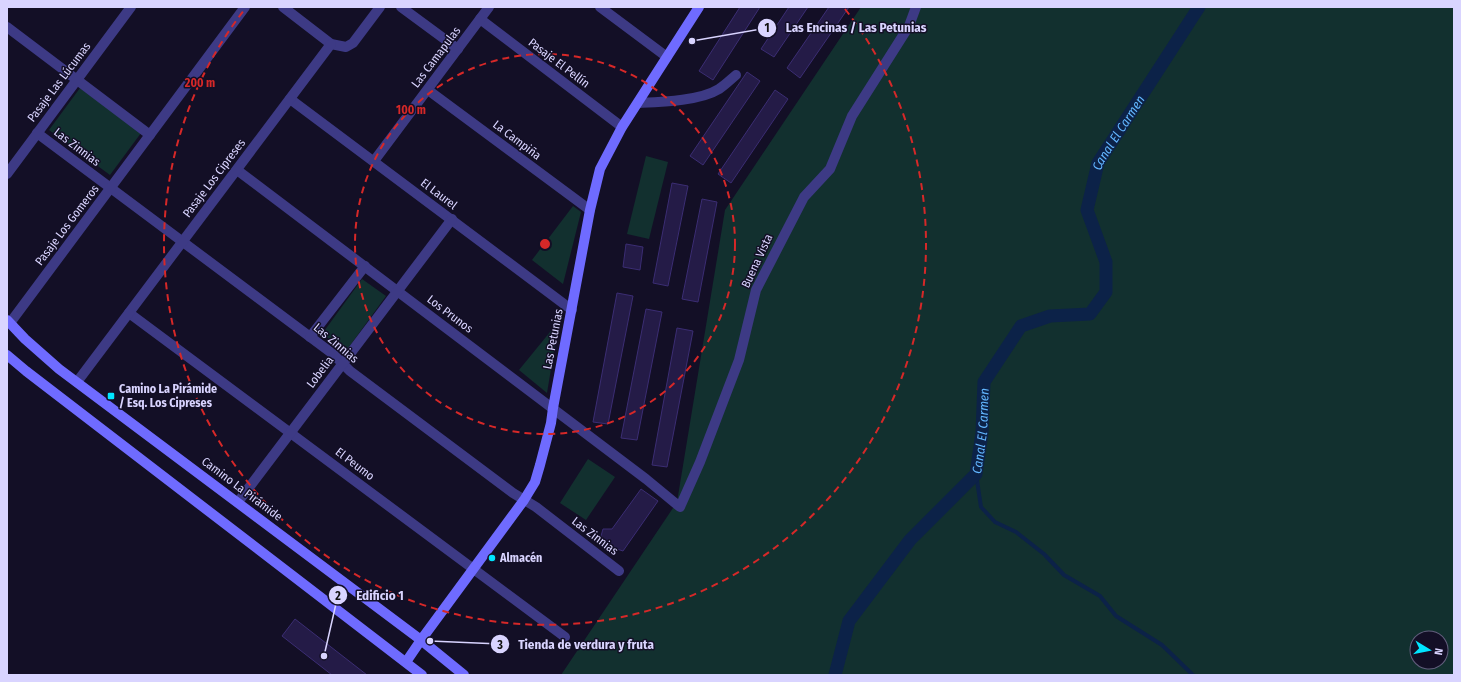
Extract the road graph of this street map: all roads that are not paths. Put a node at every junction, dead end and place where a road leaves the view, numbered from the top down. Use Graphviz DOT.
graph roads {
  1 [pos="118,7"];
  2 [pos="245,7"];
  3 [pos="283,7"];
  4 [pos="380,7"];
  5 [pos="401,7"];
  6 [pos="489,7"];
  7 [pos="600,7"];
  8 [pos="699,7"];
  9 [pos="916,7"];
  10 [pos="129,10"];
  11 [pos="480,19"];
  12 [pos="8,30"];
  13 [pos="331,44"];
  14 [pos="458,50"];
  15 [pos="667,57"];
  16 [pos="736,75"];
  17 [pos="77,80"];
  18 [pos="428,90"];
  19 [pos="290,99"];
  20 [pos="638,103"];
  21 [pos="622,127"];
  22 [pos="37,133"];
  23 [pos="150,135"];
  24 [pos="374,161"];
  25 [pos="237,170"];
  26 [pos="7,174"];
  27 [pos="110,188"];
  28 [pos="590,210"];
  29 [pos="452,220"];
  30 [pos="182,242"];
  31 [pos="365,266"];
  32 [pos="398,291"];
  33 [pos="572,310"];
  34 [pos="129,313"];
  35 [pos="8,321"];
  36 [pos="310,337"];
  37 [pos="7,356"];
  38 [pos="342,364"];
  39 [pos="77,382"];
  40 [pos="553,408"];
  41 [pos="291,433"];
  42 [pos="646,479"];
  43 [pos="524,500"];
  44 [pos="238,502"];
  45 [pos="474,569"];
  46 [pos="619,571"];
  47 [pos="565,637"];
  48 [pos="421,640"];
  49 [pos="406,662"];
  50 [pos="422,675"];
  51 [pos="464,675"];
  1 -- 10 [label="street"];
  2 -- 23 [label="street, Pasaje Los Gomeros"];
  3 -- 13 [label="street"];
  4 -- 13 [label="street"];
  5 -- 14 [label="street"];
  6 -- 11 [label="street, Las Camapulas"];
  7 -- 15 [label="street"];
  8 -- 15 [label="street, Las Petunias"];
  9 -- 42 [label="street, Buena Vista"];
  10 -- 17 [label="street, Pasaje Las Lúcumas"];
  11 -- 14 [label="street, Las Camapulas"];
  11 -- 21 [label="street, Pasaje El Pellín"];
  12 -- 17 [label="street"];
  13 -- 19 [label="street, Pasaje Los Cipreses"];
  14 -- 18 [label="street, Las Camapulas"];
  15 -- 20 [label="street, Las Petunias"];
  16 -- 20 [label="street"];
  17 -- 22 [label="street, Pasaje Las Lúcumas"];
  17 -- 23 [label="street"];
  18 -- 24 [label="street, Las Camapulas"];
  18 -- 28 [label="street, La Campiña"];
  19 -- 24 [label="street, El Laurel"];
  19 -- 25 [label="street, Pasaje Los Cipreses"];
  20 -- 21 [label="street, Las Petunias"];
  21 -- 28 [label="street, Las Petunias"];
  22 -- 26 [label="street, Pasaje Las Lúcumas"];
  22 -- 27 [label="street, Las Zinnias"];
  23 -- 27 [label="street, Pasaje Los Gomeros"];
  24 -- 29 [label="street, El Laurel"];
  25 -- 30 [label="street, Pasaje Los Cipreses"];
  25 -- 31 [label="street, Los Prunos"];
  27 -- 30 [label="street, Las Zinnias"];
  27 -- 35 [label="street, Pasaje Los Gomeros"];
  28 -- 33 [label="street, Las Petunias"];
  29 -- 32 [label="street, Lobelia"];
  29 -- 33 [label="street, El Laurel"];
  30 -- 34 [label="street, Pasaje Los Cipreses"];
  30 -- 36 [label="street, Las Zinnias"];
  31 -- 32 [label="street, Los Prunos"];
  31 -- 36 [label="street"];
  32 -- 38 [label="street, Lobelia"];
  32 -- 40 [label="street, Los Prunos"];
  33 -- 40 [label="street, Las Petunias"];
  34 -- 39 [label="street, Pasaje Los Cipreses"];
  34 -- 41 [label="street, El Peumo"];
  35 -- 39 [label="street, Camino La Pirámide"];
  36 -- 38 [label="street, Las Zinnias"];
  37 -- 49 [label="street"];
  38 -- 41 [label="street, Lobelia"];
  38 -- 43 [label="street, Las Zinnias"];
  39 -- 44 [label="street, Camino La Pirámide"];
  40 -- 42 [label="street, Los Prunos"];
  40 -- 43 [label="street, Las Petunias"];
  41 -- 44 [label="street, Lobelia"];
  41 -- 45 [label="street, El Peumo"];
  43 -- 45 [label="street, Las Petunias"];
  43 -- 46 [label="street, Las Zinnias"];
  44 -- 48 [label="street, Camino La Pirámide"];
  45 -- 47 [label="street, El Peumo"];
  45 -- 48 [label="street, Las Petunias"];
  48 -- 49 [label="street, Las Petunias"];
  48 -- 51 [label="street, Camino La Pirámide"];
  49 -- 50 [label="street"];
}
